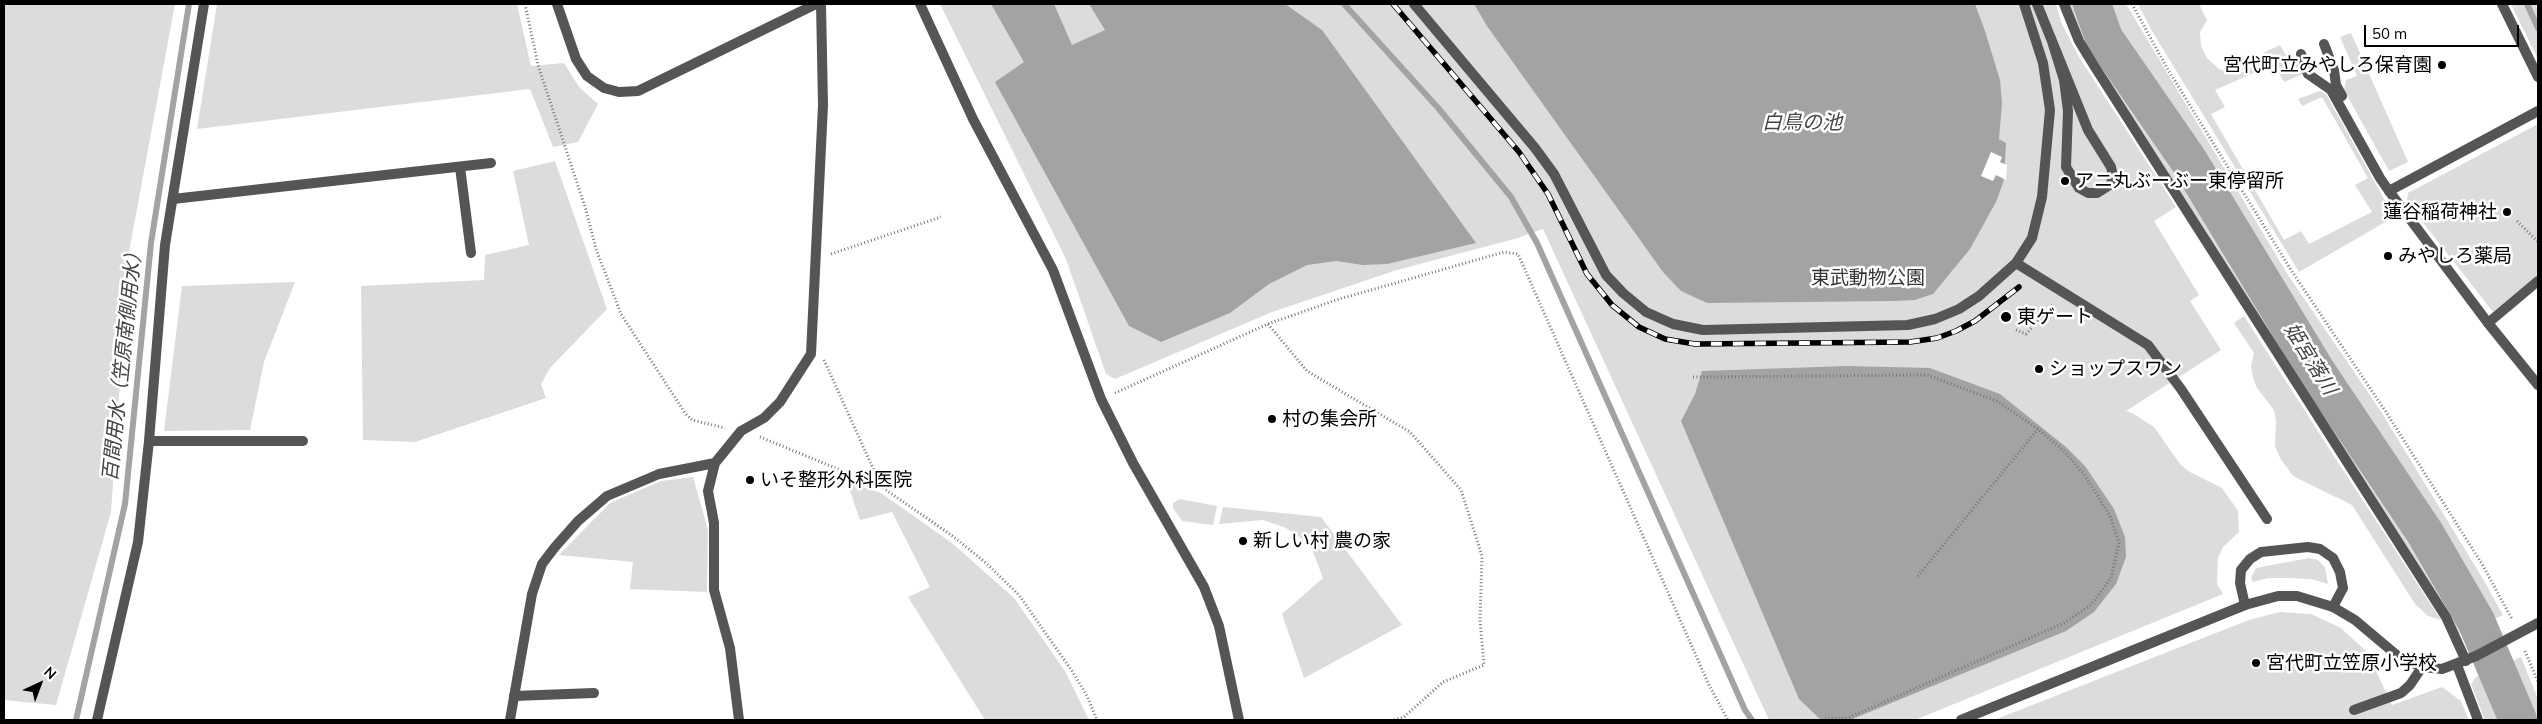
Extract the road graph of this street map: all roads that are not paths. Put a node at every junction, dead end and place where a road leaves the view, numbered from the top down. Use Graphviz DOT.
graph roads {
  1 [pos="204,4"];
  2 [pos="557,4"];
  3 [pos="816,4"];
  4 [pos="821,4"];
  5 [pos="920,4"];
  6 [pos="1414,4"];
  7 [pos="2024,4"];
  8 [pos="2037,4"];
  9 [pos="2064,4"];
  10 [pos="2502,4"];
  11 [pos="2051,38"];
  12 [pos="2324,44"];
  13 [pos="2301,54"];
  14 [pos="2313,77"];
  15 [pos="2538,77"];
  16 [pos="2336,86"];
  17 [pos="2538,111"];
  18 [pos="491,163"];
  19 [pos="460,167"];
  20 [pos="2389,190"];
  21 [pos="172,200"];
  22 [pos="471,253"];
  23 [pos="2016,263"];
  24 [pos="2538,281"];
  25 [pos="2488,323"];
  26 [pos="2538,385"];
  27 [pos="149,441"];
  28 [pos="303,441"];
  29 [pos="715,463"];
  30 [pos="2267,519"];
  31 [pos="2245,605"];
  32 [pos="2333,607"];
  33 [pos="2538,623"];
  34 [pos="2461,663"];
  35 [pos="2422,668"];
  36 [pos="594,692"];
  37 [pos="514,696"];
  38 [pos="2354,710"];
  39 [pos="97,720"];
  40 [pos="510,720"];
  41 [pos="739,720"];
  42 [pos="1239,720"];
  43 [pos="1961,720"];
  44 [pos="2478,720"];
  1 -- 21 [label="street"];
  2 -- 3 [label="street"];
  4 -- 29 [label="street"];
  5 -- 42 [label="street"];
  6 -- 23 [label="street"];
  7 -- 23 [label="street"];
  8 -- 11 [label="street"];
  9 -- 34 [label="street"];
  10 -- 15 [label="street"];
  11 -- 11 [label="street"];
  12 -- 16 [label="street"];
  13 -- 14 [label="street"];
  14 -- 16 [label="street"];
  14 -- 20 [label="street"];
  16 -- 20 [label="street"];
  17 -- 20 [label="street"];
  18 -- 19 [label="street"];
  19 -- 21 [label="street"];
  19 -- 22 [label="street"];
  20 -- 25 [label="street"];
  21 -- 27 [label="street"];
  23 -- 30 [label="street"];
  24 -- 25 [label="street"];
  25 -- 26 [label="street"];
  27 -- 28 [label="street"];
  27 -- 39 [label="street"];
  29 -- 37 [label="street"];
  29 -- 41 [label="street"];
  31 -- 32 [label="street"];
  31 -- 32 [label="street"];
  31 -- 43 [label="street"];
  32 -- 35 [label="street"];
  33 -- 34 [label="street"];
  34 -- 35 [label="street"];
  34 -- 44 [label="street"];
  35 -- 38 [label="street"];
  36 -- 37 [label="street"];
  37 -- 40 [label="street"];
}
